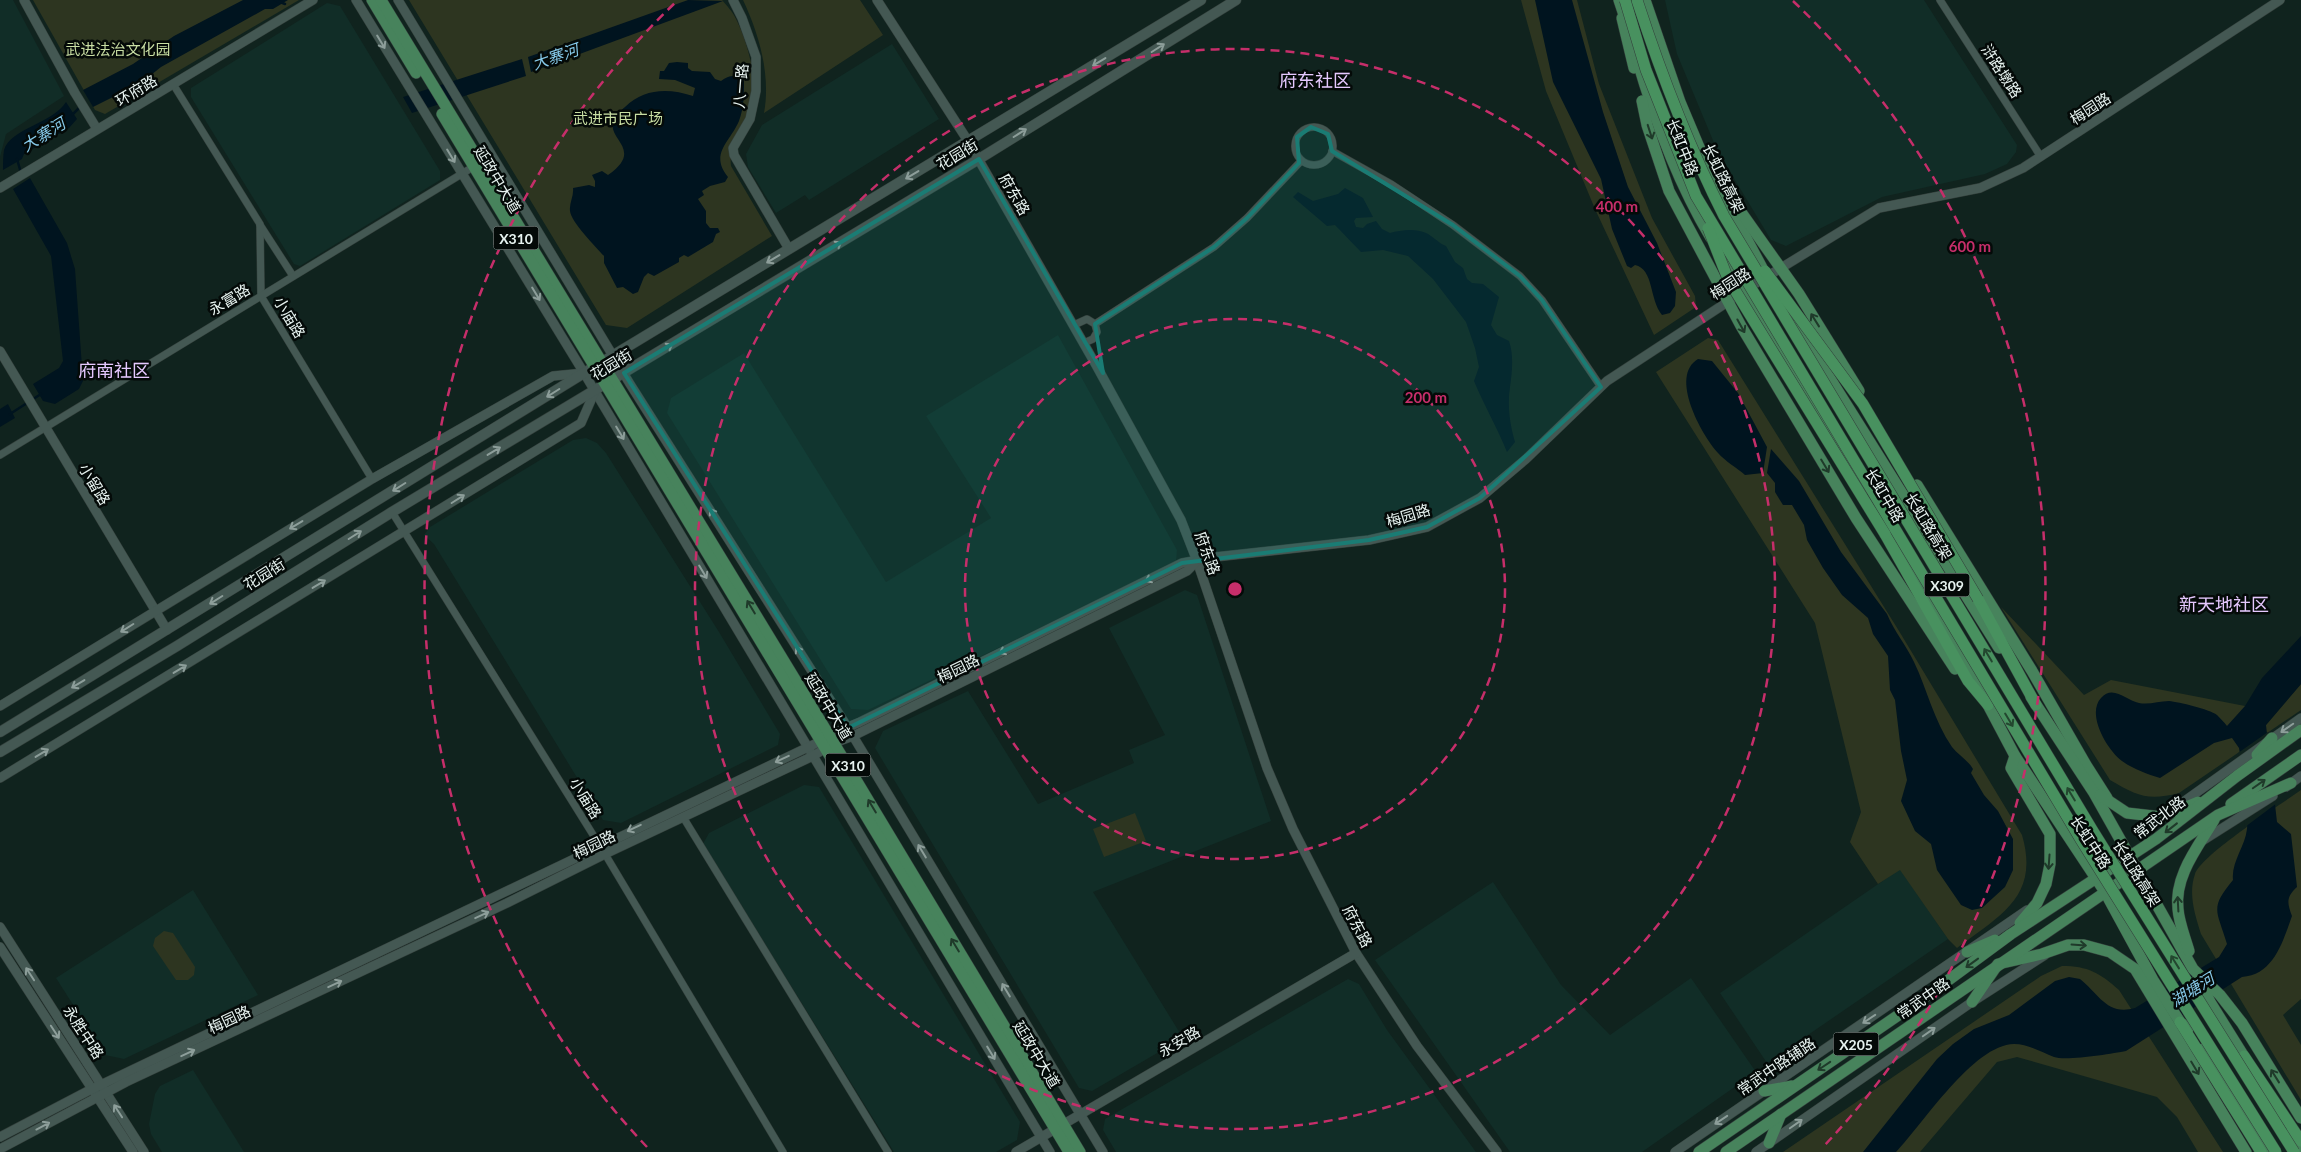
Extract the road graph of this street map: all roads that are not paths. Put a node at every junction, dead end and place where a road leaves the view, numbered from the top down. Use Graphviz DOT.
graph roads {
  1 [pos="24,0"];
  2 [pos="313,0"];
  3 [pos="356,0"];
  4 [pos="372,0"];
  5 [pos="381,0"];
  6 [pos="398,0"];
  7 [pos="733,0"];
  8 [pos="877,0"];
  9 [pos="1200,0"];
  10 [pos="1236,0"];
  11 [pos="1618,0"];
  12 [pos="1625,0"];
  13 [pos="1637,0"];
  14 [pos="1645,0"];
  15 [pos="1940,0"];
  16 [pos="2280,0"];
  17 [pos="427,83"];
  18 [pos="173,84"];
  19 [pos="442,107"];
  20 [pos="98,129"];
  21 [pos="968,141"];
  22 [pos="1332,151"];
  23 [pos="2041,157"];
  24 [pos="979,159"];
  25 [pos="1704,159"];
  26 [pos="1301,161"];
  27 [pos="473,166"];
  28 [pos="462,173"];
  29 [pos="0,188"];
  30 [pos="1696,196"];
  31 [pos="1724,216"];
  32 [pos="260,224"];
  33 [pos="789,249"];
  34 [pos="1780,268"];
  35 [pos="293,276"];
  36 [pos="1766,276"];
  37 [pos="1742,292"];
  38 [pos="261,296"];
  39 [pos="1728,301"];
  40 [pos="1096,324"];
  41 [pos="1074,325"];
  42 [pos="1084,343"];
  43 [pos="0,351"];
  44 [pos="614,356"];
  45 [pos="594,368"];
  46 [pos="624,373"];
  47 [pos="609,382"];
  48 [pos="1601,387"];
  49 [pos="595,391"];
  50 [pos="46,427"];
  51 [pos="0,455"];
  52 [pos="372,479"];
  53 [pos="392,512"];
  54 [pos="405,532"];
  55 [pos="1197,561"];
  56 [pos="155,611"];
  57 [pos="167,630"];
  58 [pos="1988,705"];
  59 [pos="2036,705"];
  60 [pos="0,706"];
  61 [pos="2301,718"];
  62 [pos="2301,730"];
  63 [pos="0,732"];
  64 [pos="850,732"];
  65 [pos="828,742"];
  66 [pos="2273,743"];
  67 [pos="808,747"];
  68 [pos="0,752"];
  69 [pos="2301,754"];
  70 [pos="813,756"];
  71 [pos="2016,756"];
  72 [pos="2086,765"];
  73 [pos="0,778"];
  74 [pos="2296,780"];
  75 [pos="2094,793"];
  76 [pos="2213,795"];
  77 [pos="2107,798"];
  78 [pos="2243,805"];
  79 [pos="2218,815"];
  80 [pos="683,817"];
  81 [pos="2162,817"];
  82 [pos="2201,841"];
  83 [pos="599,845"];
  84 [pos="605,854"];
  85 [pos="2130,857"];
  86 [pos="2139,870"];
  87 [pos="2096,878"];
  88 [pos="2105,892"];
  89 [pos="2037,903"];
  90 [pos="0,926"];
  91 [pos="2011,934"];
  92 [pos="0,947"];
  93 [pos="2052,950"];
  94 [pos="1968,952"];
  95 [pos="1356,953"];
  96 [pos="1998,964"];
  97 [pos="2193,969"];
  98 [pos="2155,988"];
  99 [pos="2215,998"];
  100 [pos="1972,1002"];
  101 [pos="2175,1024"];
  102 [pos="2244,1056"];
  103 [pos="1796,1085"];
  104 [pos="104,1089"];
  105 [pos="1764,1091"];
  106 [pos="94,1094"];
  107 [pos="1080,1114"];
  108 [pos="1781,1114"];
  109 [pos="2301,1118"];
  110 [pos="1059,1127"];
  111 [pos="0,1137"];
  112 [pos="1041,1137"];
  113 [pos="2301,1141"];
  114 [pos="1769,1143"];
  115 [pos="0,1149"];
  116 [pos="133,1152"];
  117 [pos="144,1152"];
  118 [pos="783,1152"];
  119 [pos="888,1152"];
  120 [pos="1016,1152"];
  121 [pos="1050,1152"];
  122 [pos="1070,1152"];
  123 [pos="1080,1152"];
  124 [pos="1103,1152"];
  125 [pos="1497,1152"];
  126 [pos="1675,1152"];
  127 [pos="1699,1152"];
  128 [pos="1726,1152"];
  129 [pos="1756,1152"];
  130 [pos="2246,1152"];
  131 [pos="2261,1152"];
  132 [pos="2269,1152"];
  133 [pos="2276,1152"];
  134 [pos="2294,1152"];
  135 [pos="2301,1152"];
  1 -- 20 [label="street"];
  2 -- 18 [label="street, 环府路"];
  3 -- 28 [label="street, one-way"];
  4 -- 17 [label="main road, X310"];
  5 -- 17 [label="main road, X310"];
  6 -- 44 [label="street"];
  7 -- 33 [label="street, 八一路"];
  8 -- 21 [label="street, 府东路"];
  9 -- 21 [label="main road, 花园街, one-way"];
  24 -- 10 [label="main road, 花园街, one-way"];
  11 -- 37 [label="main road, 长虹中路"];
  11 -- 39 [label="main road, one-way"];
  12 -- 30 [label="highway, 长虹路高架 / X309, bridge"];
  13 -- 31 [label="highway, 长虹路高架 / X309, bridge"];
  14 -- 25 [label="main road, 长虹中路"];
  15 -- 23 [label="street, 浒路墩路"];
  16 -- 23 [label="street, 梅园路"];
  17 -- 19 [label="main road, X310"];
  18 -- 20 [label="street, 环府路"];
  18 -- 32 [label="street"];
  19 -- 27 [label="main road, 延政中大道 / X310"];
  19 -- 45 [label="main road, 延政中大道 / X310"];
  20 -- 29 [label="street, 环府路"];
  21 -- 24 [label="street, 府东路"];
  21 -- 33 [label="main road, 花园街, one-way"];
  22 -- 26 [label="street"];
  22 -- 26 [label="street"];
  22 -- 48 [label="street"];
  23 -- 34 [label="street, 梅园路"];
  24 -- 41 [label="street, 府东路"];
  46 -- 24 [label="main road, 花园街, one-way"];
  25 -- 34 [label="main road"];
  25 -- 36 [label="main road, 长虹中路"];
  26 -- 40 [label="street"];
  27 -- 28 [label="street, 永富路"];
  27 -- 45 [label="main road, 延政中大道 / X310"];
  28 -- 35 [label="street, 永富路"];
  28 -- 45 [label="street, one-way"];
  30 -- 58 [label="highway, bridge"];
  30 -- 133 [label="highway, 长虹路高架 / X309, one-way, bridge"];
  31 -- 59 [label="highway, bridge"];
  134 -- 31 [label="highway, 长虹路高架 / X309, one-way, bridge"];
  32 -- 35 [label="street"];
  32 -- 38 [label="street, 小庙路"];
  33 -- 44 [label="main road, 花园街, one-way"];
  34 -- 36 [label="street, 梅园路"];
  72 -- 34 [label="main road, one-way"];
  35 -- 38 [label="street, 永富路"];
  36 -- 37 [label="street, 梅园路"];
  36 -- 59 [label="main road, 长虹中路"];
  37 -- 39 [label="street, 梅园路"];
  37 -- 58 [label="main road, 长虹中路"];
  38 -- 50 [label="street, 永富路"];
  38 -- 52 [label="street, 小庙路"];
  39 -- 48 [label="street, 梅园路"];
  39 -- 58 [label="main road, one-way"];
  40 -- 41 [label="street"];
  40 -- 42 [label="street"];
  41 -- 42 [label="street, 府东路"];
  42 -- 55 [label="street, 府东路"];
  43 -- 50 [label="street, 小留路"];
  44 -- 45 [label="main road, 花园街"];
  44 -- 46 [label="street"];
  45 -- 47 [label="main road, X310"];
  45 -- 49 [label="street"];
  45 -- 52 [label="street"];
  45 -- 57 [label="main road, 花园街, one-way"];
  46 -- 47 [label="main road, 花园街"];
  64 -- 46 [label="street, one-way"];
  47 -- 49 [label="main road, 花园街"];
  47 -- 65 [label="main road, 延政中大道 / X310"];
  48 -- 55 [label="street, 梅园路"];
  53 -- 49 [label="main road, 花园街, one-way"];
  54 -- 49 [label="street, one-way"];
  49 -- 67 [label="street, one-way"];
  50 -- 51 [label="street, 永富路"];
  50 -- 56 [label="street, 小留路"];
  52 -- 56 [label="street, one-way"];
  53 -- 54 [label="street, 小庙路"];
  68 -- 53 [label="main road, 花园街, one-way"];
  73 -- 54 [label="street, one-way"];
  54 -- 83 [label="street, 小庙路"];
  55 -- 64 [label="street, 梅园路"];
  55 -- 95 [label="street, 府东路"];
  56 -- 57 [label="street, 小留路"];
  56 -- 60 [label="street, one-way"];
  57 -- 63 [label="main road, 花园街, one-way"];
  58 -- 71 [label="main road, 长虹中路"];
  59 -- 75 [label="main road, 长虹中路"];
  61 -- 66 [label="street, one-way"];
  62 -- 66 [label="main road"];
  64 -- 65 [label="street, 梅园路"];
  107 -- 64 [label="street, one-way"];
  65 -- 67 [label="street, 梅园路"];
  65 -- 70 [label="street, 梅园路"];
  65 -- 110 [label="main road, 延政中大道 / X310"];
  66 -- 76 [label="main road, 常武北路 / X205"];
  66 -- 81 [label="street"];
  67 -- 70 [label="street"];
  67 -- 83 [label="street, 梅园路, one-way"];
  78 -- 69 [label="main road, one-way"];
  70 -- 80 [label="street, 梅园路"];
  70 -- 112 [label="street, one-way"];
  71 -- 87 [label="main road, 长虹中路"];
  71 -- 89 [label="main road, one-way"];
  72 -- 75 [label="main road"];
  72 -- 77 [label="main road"];
  74 -- 78 [label="main road"];
  75 -- 77 [label="main road"];
  75 -- 85 [label="main road, 长虹中路"];
  76 -- 81 [label="main road"];
  76 -- 85 [label="main road, 常武北路 / X205, one-way"];
  77 -- 81 [label="main road"];
  78 -- 79 [label="main road, 常武北路"];
  78 -- 82 [label="street"];
  79 -- 82 [label="main road"];
  79 -- 86 [label="main road, 常武北路 / X205"];
  80 -- 84 [label="street, 梅园路"];
  80 -- 119 [label="street"];
  97 -- 82 [label="main road, one-way"];
  83 -- 84 [label="street, 小庙路"];
  83 -- 104 [label="street, 梅园路"];
  104 -- 84 [label="street, 梅园路, one-way"];
  84 -- 118 [label="street, 小庙路"];
  85 -- 86 [label="main road, 长虹中路"];
  85 -- 87 [label="main road, 常武北路 / X205"];
  86 -- 88 [label="main road, 常武中路 / X205"];
  86 -- 97 [label="main road, 长虹中路"];
  87 -- 88 [label="main road, 长虹中路"];
  87 -- 91 [label="main road, 常武中路 / X205"];
  88 -- 96 [label="main road, 常武中路 / X205"];
  88 -- 98 [label="main road, 长虹中路"];
  89 -- 91 [label="main road"];
  89 -- 94 [label="street, 常武中路辅路"];
  104 -- 90 [label="street, 永胜中路, one-way"];
  91 -- 94 [label="main road"];
  91 -- 103 [label="main road, 常武中路 / X205, one-way"];
  92 -- 106 [label="street, 永胜中路, one-way"];
  93 -- 96 [label="main road"];
  93 -- 98 [label="main road, one-way"];
  93 -- 100 [label="street"];
  94 -- 105 [label="street, 常武中路辅路, one-way"];
  95 -- 107 [label="street, 永安路"];
  95 -- 125 [label="street, 府东路"];
  96 -- 100 [label="main road"];
  96 -- 108 [label="main road, 常武中路 / X205"];
  97 -- 99 [label="main road"];
  98 -- 101 [label="main road"];
  99 -- 102 [label="main road"];
  109 -- 99 [label="main road, one-way"];
  114 -- 100 [label="street, one-way"];
  101 -- 130 [label="main road, one-way"];
  101 -- 131 [label="highway"];
  101 -- 132 [label="main road"];
  102 -- 113 [label="highway"];
  102 -- 135 [label="main road"];
  103 -- 105 [label="main road"];
  103 -- 127 [label="main road, 常武中路 / X205"];
  104 -- 106 [label="street, 梅园路"];
  117 -- 104 [label="street, 永胜中路, one-way"];
  105 -- 126 [label="street, 常武中路辅路, one-way"];
  106 -- 111 [label="street, 梅园路"];
  115 -- 106 [label="street, 梅园路, one-way"];
  106 -- 116 [label="street, 永胜中路"];
  107 -- 110 [label="street, 永安路"];
  107 -- 124 [label="street"];
  108 -- 114 [label="main road"];
  108 -- 128 [label="main road, 常武中路 / X205"];
  110 -- 112 [label="street, 永安路"];
  110 -- 122 [label="main road, 延政中大道 / X310"];
  110 -- 123 [label="main road, 延政中大道 / X310"];
  112 -- 120 [label="street, 永安路"];
  112 -- 121 [label="street"];
  114 -- 129 [label="street"];
}
